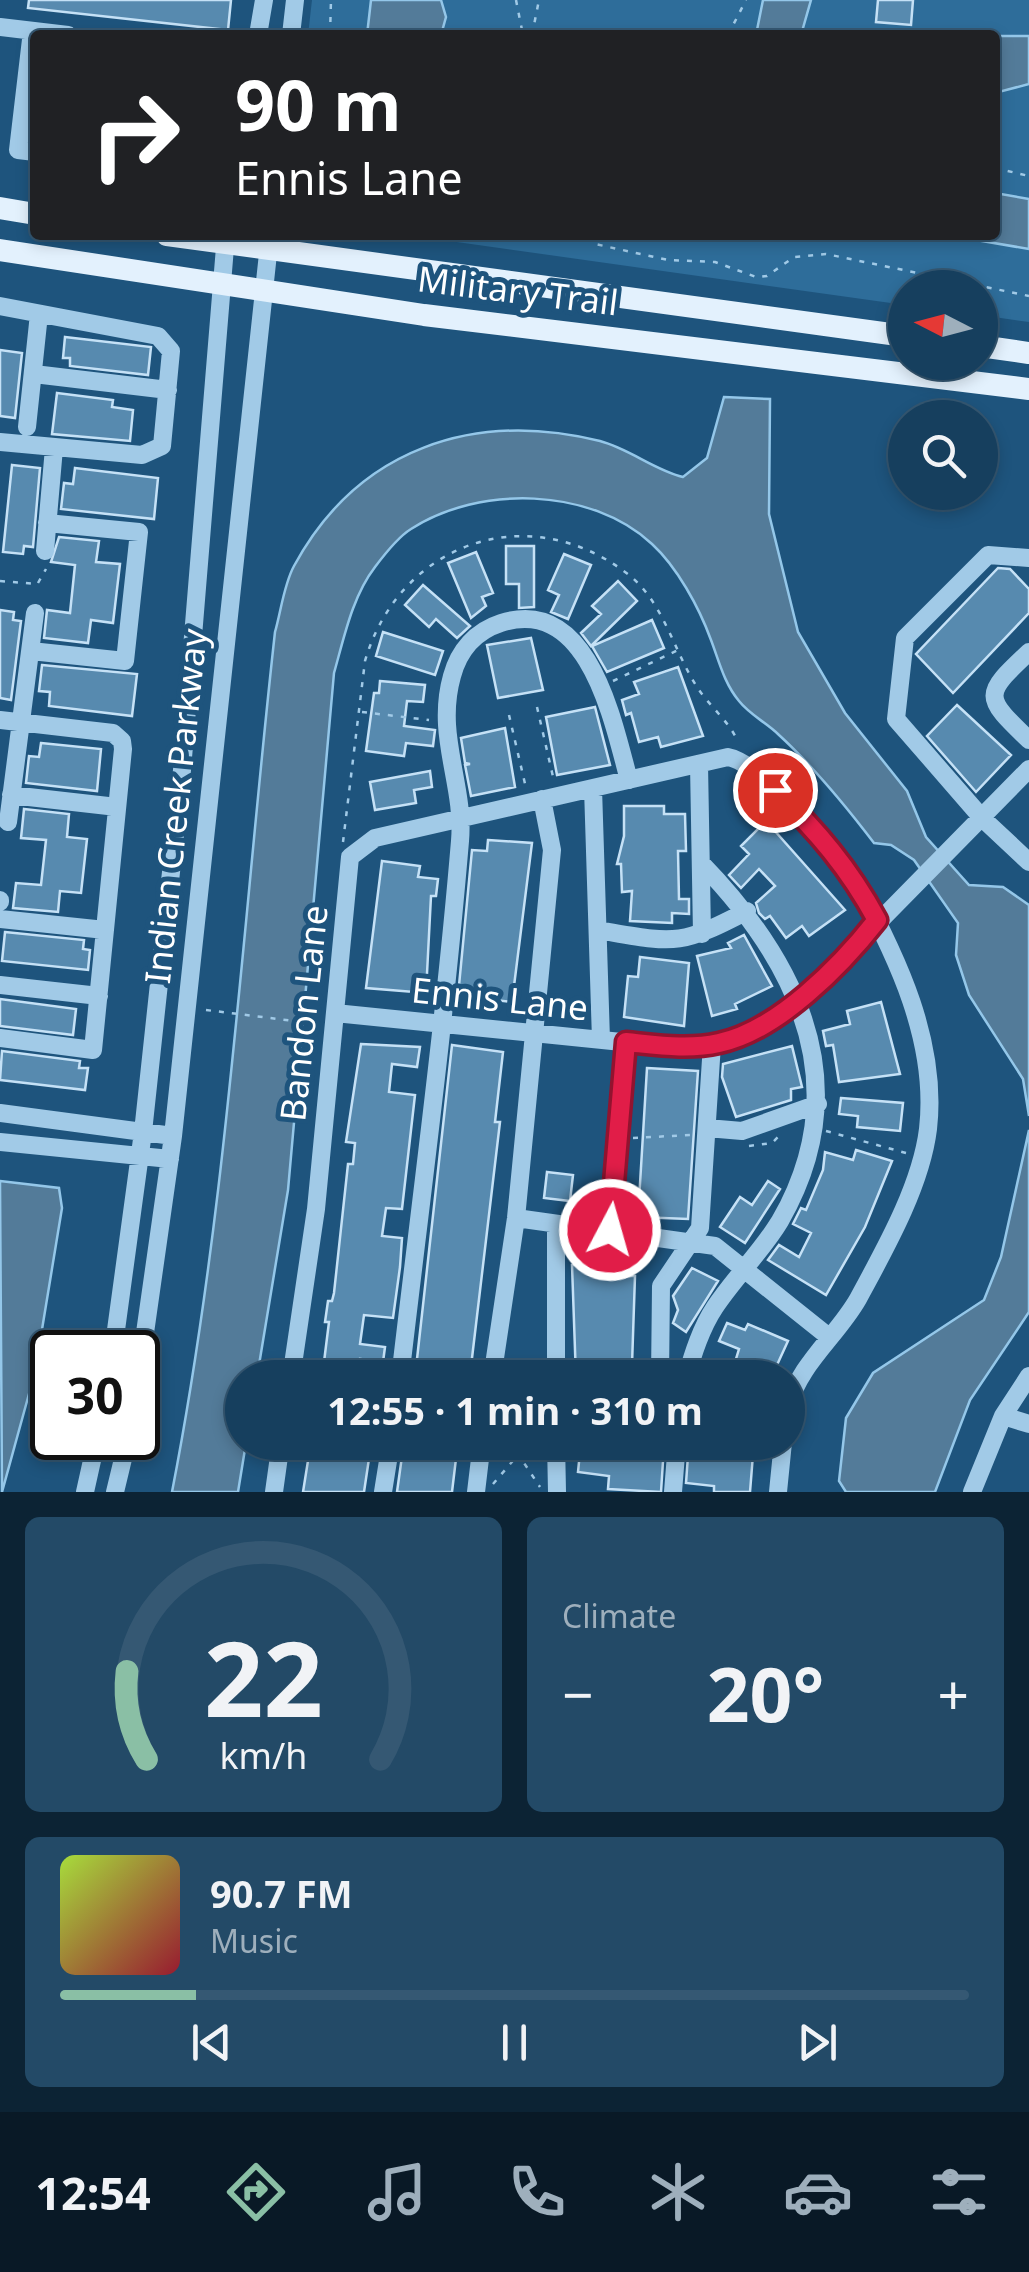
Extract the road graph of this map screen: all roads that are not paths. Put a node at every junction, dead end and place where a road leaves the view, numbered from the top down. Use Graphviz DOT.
graph roads {
  1 [pos="264,0"];
  2 [pos="295,0"];
  3 [pos="0,26"];
  4 [pos="32,30"];
  5 [pos="259,30"];
  6 [pos="291,30"];
  7 [pos="30,47"];
  8 [pos="30,151"];
  9 [pos="0,208"];
  10 [pos="30,213"];
  11 [pos="225,240"];
  12 [pos="270,242"];
  13 [pos="0,250"];
  14 [pos="220,281"];
  15 [pos="268,288"];
  16 [pos="0,306"];
  17 [pos="38,314"];
  18 [pos="888,333"];
  19 [pos="998,349"];
  20 [pos="1029,353"];
  21 [pos="34,374"];
  22 [pos="1029,389"];
  23 [pos="168,390"];
  24 [pos="27,428"];
  25 [pos="0,442"];
  26 [pos="54,448"];
  27 [pos="47,523"];
  28 [pos="46,551"];
  29 [pos="1029,558"];
  30 [pos="35,614"];
  31 [pos="31,650"];
  32 [pos="1029,652"];
  33 [pos="0,720"];
  34 [pos="22,723"];
  35 [pos="1029,740"];
  36 [pos="699,764"];
  37 [pos="1029,769"];
  38 [pos="629,780"];
  39 [pos="593,788"];
  40 [pos="534,795"];
  41 [pos="12,796"];
  42 [pos="118,806"];
  43 [pos="460,818"];
  44 [pos="982,818"];
  45 [pos="8,822"];
  46 [pos="1029,862"];
  47 [pos="701,863"];
  48 [pos="747,910"];
  49 [pos="0,919"];
  50 [pos="877,920"];
  51 [pos="105,930"];
  52 [pos="598,930"];
  53 [pos="702,934"];
  54 [pos="0,985"];
  55 [pos="99,996"];
  56 [pos="798,1004"];
  57 [pos="336,1014"];
  58 [pos="440,1025"];
  59 [pos="535,1035"];
  60 [pos="0,1038"];
  61 [pos="601,1040"];
  62 [pos="626,1042"];
  63 [pos="712,1044"];
  64 [pos="818,1104"];
  65 [pos="0,1113"];
  66 [pos="143,1132"];
  67 [pos="702,1132"];
  68 [pos="173,1136"];
  69 [pos="0,1142"];
  70 [pos="140,1155"];
  71 [pos="170,1159"];
  72 [pos="516,1218"];
  73 [pos="556,1224"];
  74 [pos="610,1230"];
  75 [pos="694,1241"];
  76 [pos="744,1268"];
  77 [pos="116,1330"];
  78 [pos="145,1330"];
  79 [pos="829,1336"];
  80 [pos="294,1360"];
  81 [pos="397,1360"];
  82 [pos="495,1360"];
  83 [pos="556,1360"];
  84 [pos="660,1360"];
  85 [pos="693,1360"];
  86 [pos="805,1371"];
  87 [pos="1029,1376"];
  88 [pos="1002,1416"];
  89 [pos="1029,1424"];
  90 [pos="93,1460"];
  91 [pos="123,1460"];
  92 [pos="278,1460"];
  93 [pos="388,1460"];
  94 [pos="483,1460"];
  95 [pos="556,1460"];
  96 [pos="676,1460"];
  97 [pos="781,1460"];
  98 [pos="484,1488"];
  99 [pos="86,1492"];
  100 [pos="116,1492"];
  101 [pos="274,1492"];
  102 [pos="384,1492"];
  103 [pos="557,1492"];
  104 [pos="674,1492"];
  105 [pos="778,1492"];
  106 [pos="972,1492"];
  1 -- 5 [label="street"];
  2 -- 6 [label="street"];
  3 -- 4 [label="street"];
  7 -- 8 [label="street"];
  9 -- 10 [label="main road"];
  11 -- 12 [label="main road, Military Trail"];
  11 -- 14 [label="street, Indian Creek Parkway"];
  12 -- 15 [label="street, Indian Creek Parkway"];
  12 -- 18 [label="main road, Military Trail"];
  13 -- 14 [label="main road, Military Trail"];
  14 -- 15 [label="main road, Military Trail"];
  14 -- 66 [label="street, Indian Creek Parkway"];
  15 -- 22 [label="main road, Military Trail"];
  15 -- 68 [label="street, Indian Creek Parkway"];
  16 -- 17 [label="street"];
  17 -- 21 [label="street"];
  17 -- 23 [label="street"];
  19 -- 20 [label="main road"];
  21 -- 23 [label="street"];
  21 -- 24 [label="street"];
  23 -- 26 [label="street"];
  25 -- 26 [label="street"];
  26 -- 27 [label="street"];
  27 -- 28 [label="street"];
  27 -- 31 [label="street"];
  29 -- 44 [label="street"];
  30 -- 31 [label="street"];
  31 -- 34 [label="street"];
  32 -- 35 [label="street"];
  33 -- 34 [label="street"];
  34 -- 41 [label="street"];
  34 -- 42 [label="street"];
  36 -- 38 [label="street, Bandon Lane"];
  36 -- 47 [label="street"];
  36 -- 50 [label="street, Bandon Lane"];
  37 -- 44 [label="street, Ennis Lane"];
  38 -- 39 [label="street, Bandon Lane"];
  38 -- 43 [label="street"];
  39 -- 40 [label="street, Bandon Lane"];
  39 -- 52 [label="street"];
  40 -- 43 [label="street, Bandon Lane"];
  40 -- 59 [label="street"];
  41 -- 42 [label="street"];
  41 -- 45 [label="street"];
  42 -- 51 [label="street"];
  43 -- 57 [label="street, Bandon Lane"];
  43 -- 58 [label="street"];
  44 -- 46 [label="street"];
  44 -- 50 [label="street, Ennis Lane"];
  47 -- 48 [label="street"];
  47 -- 53 [label="street"];
  48 -- 53 [label="street"];
  48 -- 56 [label="street"];
  49 -- 51 [label="street"];
  50 -- 56 [label="street, Ennis Lane"];
  50 -- 79 [label="street, Bandon Lane"];
  51 -- 55 [label="street"];
  52 -- 53 [label="street"];
  52 -- 61 [label="street"];
  54 -- 55 [label="street"];
  55 -- 60 [label="street"];
  56 -- 63 [label="street, Ennis Lane"];
  56 -- 64 [label="street"];
  57 -- 58 [label="street, Ennis Lane"];
  57 -- 80 [label="street, Bandon Lane"];
  58 -- 59 [label="street, Ennis Lane"];
  58 -- 81 [label="street"];
  59 -- 61 [label="street, Ennis Lane"];
  59 -- 72 [label="street"];
  61 -- 62 [label="street, Ennis Lane"];
  62 -- 63 [label="street, Ennis Lane"];
  62 -- 74 [label="street"];
  63 -- 67 [label="street"];
  64 -- 67 [label="street"];
  64 -- 76 [label="street"];
  65 -- 66 [label="street"];
  66 -- 68 [label="street"];
  66 -- 70 [label="street, Indian Creek Parkway"];
  67 -- 75 [label="street"];
  68 -- 71 [label="street, Indian Creek Parkway"];
  69 -- 70 [label="street"];
  70 -- 71 [label="street"];
  70 -- 77 [label="street, Indian Creek Parkway"];
  71 -- 78 [label="street, Indian Creek Parkway"];
  72 -- 73 [label="street"];
  72 -- 82 [label="street"];
  73 -- 74 [label="street"];
  73 -- 83 [label="street"];
  74 -- 75 [label="street"];
  75 -- 76 [label="street"];
  75 -- 84 [label="street"];
  76 -- 79 [label="street"];
  76 -- 85 [label="street"];
  79 -- 86 [label="street, Bandon Lane"];
  87 -- 88 [label="street"];
  88 -- 89 [label="street"];
  88 -- 106 [label="street"];
  90 -- 99 [label="street"];
  91 -- 100 [label="street"];
  92 -- 101 [label="street"];
  93 -- 102 [label="street"];
  94 -- 98 [label="street"];
  95 -- 103 [label="street"];
  96 -- 104 [label="street"];
  97 -- 105 [label="street"];
}
